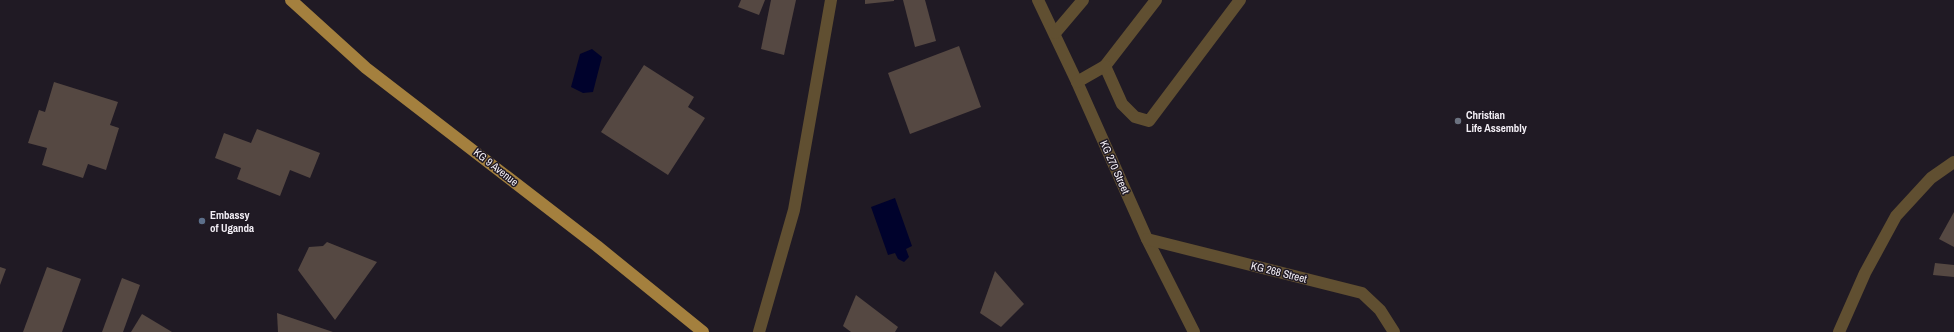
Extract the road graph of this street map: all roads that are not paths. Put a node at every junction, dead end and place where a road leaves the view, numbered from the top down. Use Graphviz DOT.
graph roads {
  1 [pos="291,0"];
  2 [pos="831,0"];
  3 [pos="1038,0"];
  4 [pos="1083,0"];
  5 [pos="1156,0"];
  6 [pos="1240,0"];
  7 [pos="1055,33"];
  8 [pos="1105,66"];
  9 [pos="1078,82"];
  10 [pos="1954,162"];
  11 [pos="1147,239"];
  12 [pos="703,332"];
  13 [pos="759,332"];
  14 [pos="1194,332"];
  15 [pos="1394,332"];
  16 [pos="1839,332"];
  1 -- 12 [label="main road, KG 9 Avenue"];
  2 -- 13 [label="street"];
  3 -- 7 [label="street, KG 270 Street"];
  4 -- 7 [label="street"];
  5 -- 8 [label="street"];
  6 -- 8 [label="street"];
  7 -- 9 [label="street, KG 270 Street"];
  8 -- 9 [label="street"];
  9 -- 11 [label="street, KG 270 Street"];
  10 -- 16 [label="street"];
  11 -- 14 [label="street, KG 270 Street"];
  11 -- 15 [label="street, KG 268 Street"];
}
